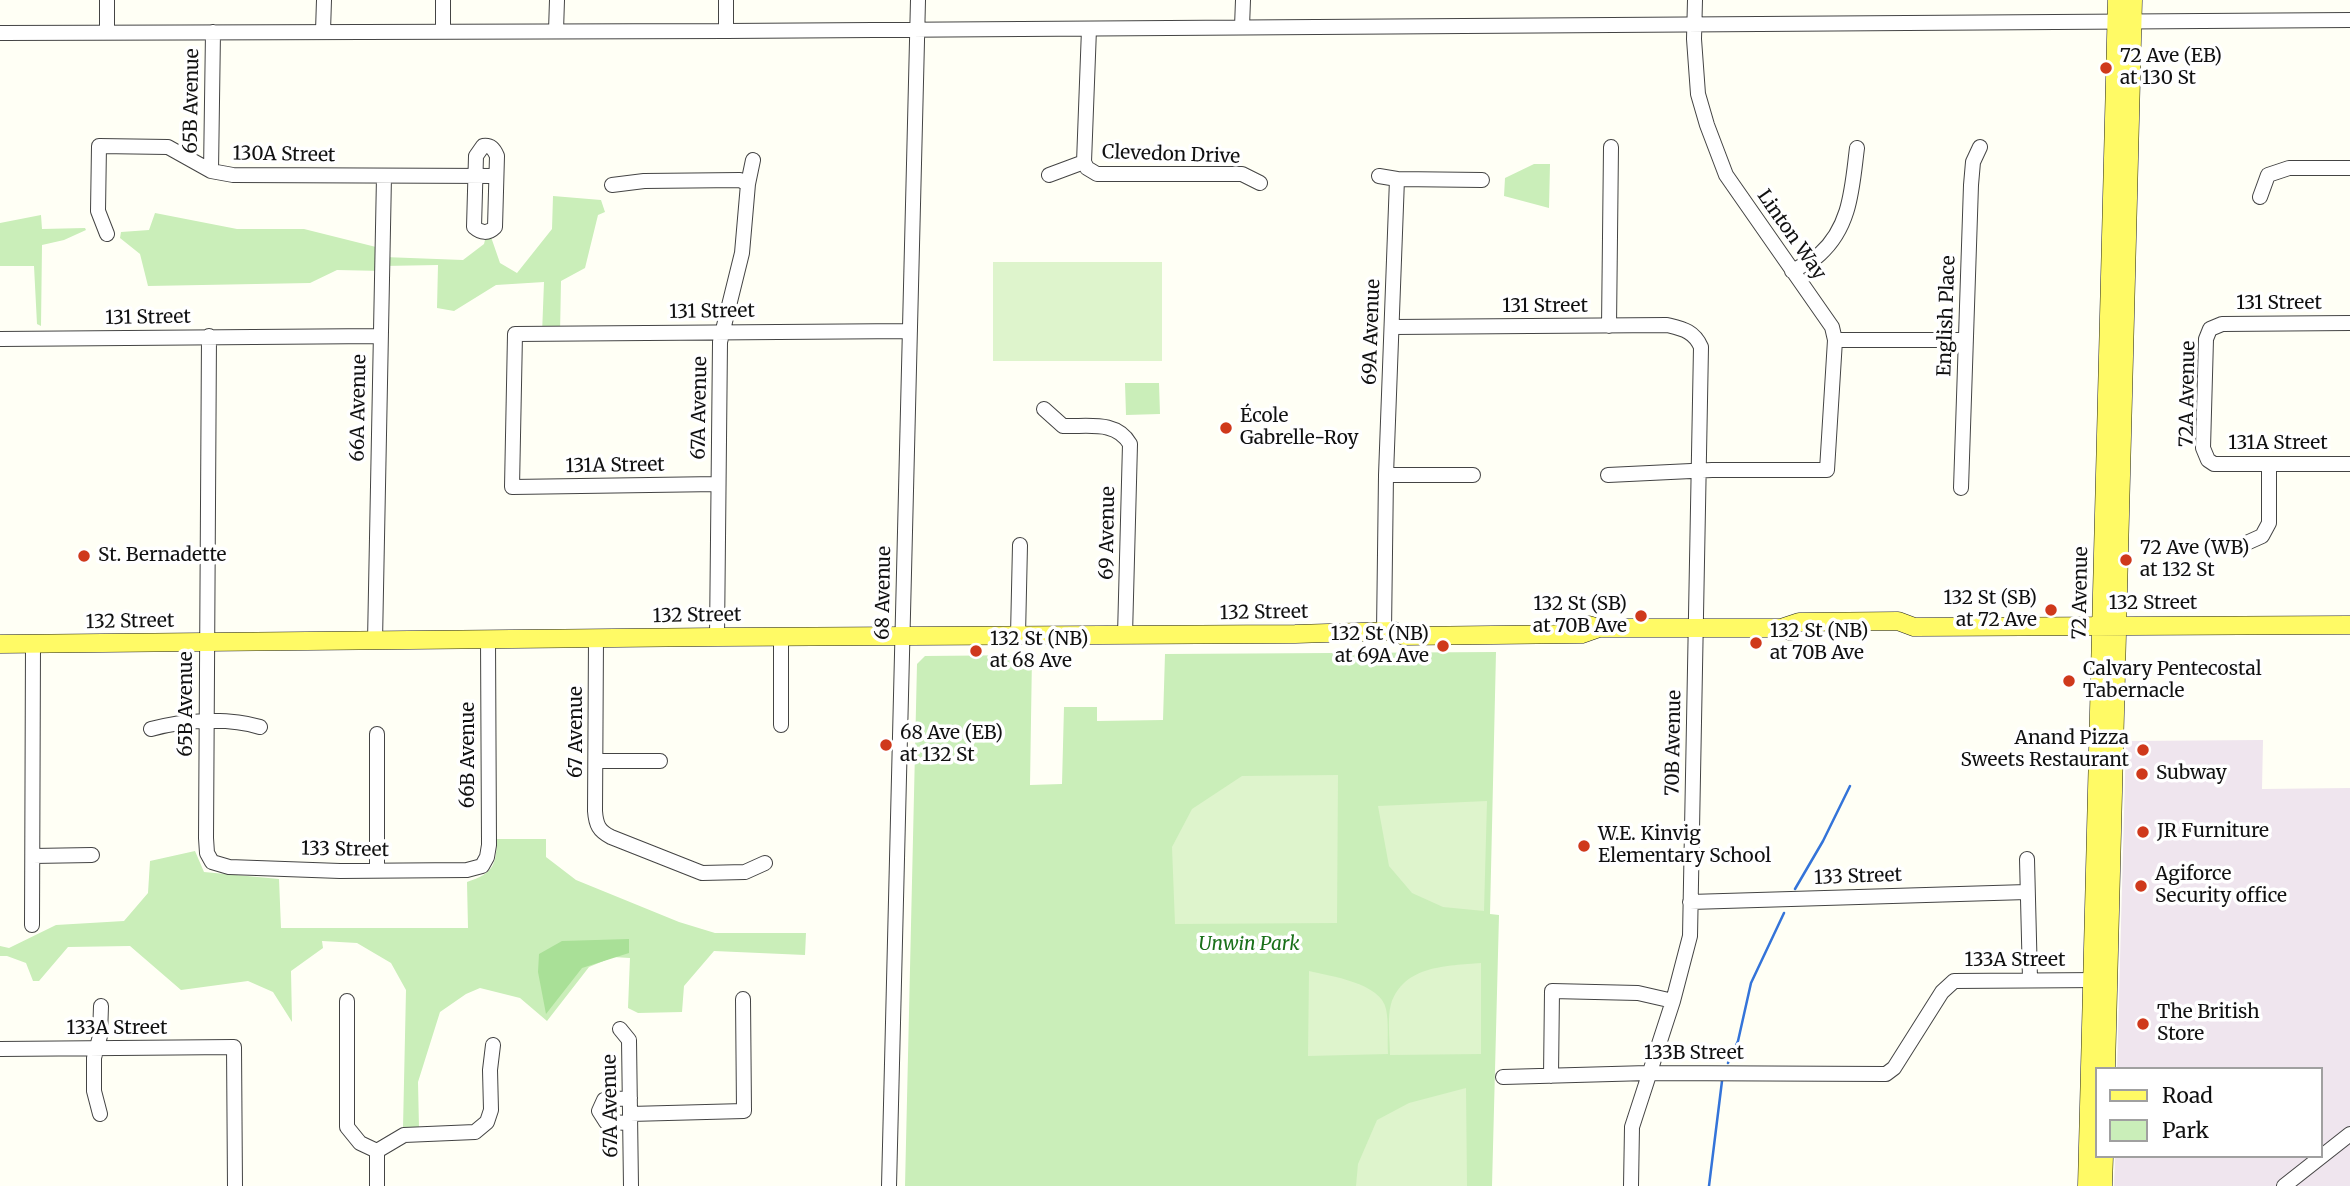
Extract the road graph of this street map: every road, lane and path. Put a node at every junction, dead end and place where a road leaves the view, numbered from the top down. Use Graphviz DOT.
graph roads {
  1 [pos="107,0"];
  2 [pos="324,0"];
  3 [pos="443,0"];
  4 [pos="557,0"];
  5 [pos="726,0"];
  6 [pos="918,0"];
  7 [pos="1243,0"];
  8 [pos="1695,0"];
  9 [pos="2117,0"];
  10 [pos="2133,0"];
  11 [pos="2350,20"];
  12 [pos="2124,21"];
  13 [pos="1694,24"];
  14 [pos="1242,27"];
  15 [pos="1088,29"];
  16 [pos="918,30"];
  17 [pos="324,31"];
  18 [pos="443,31"];
  19 [pos="556,31"];
  20 [pos="726,31"];
  21 [pos="107,32"];
  22 [pos="213,32"];
  23 [pos="0,33"];
  24 [pos="1611,147"];
  25 [pos="1980,147"];
  26 [pos="1857,148"];
  27 [pos="753,160"];
  28 [pos="1084,162"];
  29 [pos="2350,168"];
  30 [pos="211,171"];
  31 [pos="1049,175"];
  32 [pos="384,176"];
  33 [pos="475,176"];
  34 [pos="496,176"];
  35 [pos="1379,176"];
  36 [pos="1397,179"];
  37 [pos="1482,180"];
  38 [pos="744,182"];
  39 [pos="1260,183"];
  40 [pos="612,186"];
  41 [pos="2260,197"];
  42 [pos="107,234"];
  43 [pos="1792,271"];
  44 [pos="2350,323"];
  45 [pos="1609,326"];
  46 [pos="1392,327"];
  47 [pos="2210,330"];
  48 [pos="722,331"];
  49 [pos="910,331"];
  50 [pos="209,336"];
  51 [pos="380,336"];
  52 [pos="1696,336"];
  53 [pos="0,339"];
  54 [pos="1835,340"];
  55 [pos="1964,340"];
  56 [pos="1044,409"];
  57 [pos="2208,460"];
  58 [pos="2269,464"];
  59 [pos="2350,464"];
  60 [pos="1699,471"];
  61 [pos="1386,475"];
  62 [pos="1473,475"];
  63 [pos="1608,475"];
  64 [pos="718,484"];
  65 [pos="512,487"];
  66 [pos="1961,488"];
  67 [pos="1020,545"];
  68 [pos="2233,549"];
  69 [pos="2350,625"];
  70 [pos="2109,626"];
  71 [pos="1696,628"];
  72 [pos="1389,631"];
  73 [pos="1018,635"];
  74 [pos="1125,635"];
  75 [pos="717,636"];
  76 [pos="781,636"];
  77 [pos="902,636"];
  78 [pos="488,639"];
  79 [pos="596,639"];
  80 [pos="375,641"];
  81 [pos="206,642"];
  82 [pos="0,644"];
  83 [pos="33,644"];
  84 [pos="206,722"];
  85 [pos="781,725"];
  86 [pos="260,727"];
  87 [pos="151,729"];
  88 [pos="377,734"];
  89 [pos="596,761"];
  90 [pos="660,761"];
  91 [pos="92,855"];
  92 [pos="33,856"];
  93 [pos="2027,859"];
  94 [pos="212,862"];
  95 [pos="765,863"];
  96 [pos="479,867"];
  97 [pos="377,870"];
  98 [pos="2027,892"];
  99 [pos="1690,902"];
  100 [pos="32,925"];
  101 [pos="2030,979"];
  102 [pos="2100,980"];
  103 [pos="743,999"];
  104 [pos="347,1001"];
  105 [pos="1673,1001"];
  106 [pos="101,1006"];
  107 [pos="620,1029"];
  108 [pos="493,1045"];
  109 [pos="0,1049"];
  110 [pos="96,1049"];
  111 [pos="2095,1067"];
  112 [pos="2106,1067"];
  113 [pos="1648,1073"];
  114 [pos="1886,1074"];
  115 [pos="2094,1075"];
  116 [pos="1550,1076"];
  117 [pos="1503,1077"];
  118 [pos="630,1098"];
  119 [pos="100,1114"];
  120 [pos="630,1119"];
  121 [pos="2350,1134"];
  122 [pos="377,1151"];
  123 [pos="2322,1156"];
  124 [pos="2104,1158"];
  125 [pos="2320,1158"];
  126 [pos="235,1186"];
  127 [pos="377,1186"];
  128 [pos="631,1186"];
  129 [pos="889,1186"];
  130 [pos="1631,1186"];
  131 [pos="2087,1186"];
  132 [pos="2103,1186"];
  133 [pos="2284,1186"];
  1 -- 21 [label="street"];
  2 -- 17 [label="street"];
  3 -- 18 [label="street"];
  4 -- 19 [label="street"];
  5 -- 20 [label="street"];
  6 -- 16 [label="street, 68 Avenue"];
  7 -- 14 [label="street"];
  8 -- 13 [label="street"];
  9 -- 12 [label="main road, 72 Avenue"];
  10 -- 12 [label="main road, 72 Avenue"];
  11 -- 12 [label="street"];
  12 -- 13 [label="street"];
  12 -- 70 [label="main road, 72 Avenue"];
  13 -- 14 [label="street"];
  13 -- 43 [label="street, Linton Way"];
  14 -- 15 [label="street"];
  15 -- 16 [label="street"];
  15 -- 28 [label="street, Clevedon Drive"];
  16 -- 20 [label="street"];
  16 -- 49 [label="street, 68 Avenue"];
  17 -- 18 [label="street"];
  17 -- 22 [label="street"];
  18 -- 19 [label="street"];
  19 -- 20 [label="street"];
  21 -- 22 [label="street"];
  21 -- 23 [label="street"];
  22 -- 30 [label="street, 65B Avenue"];
  24 -- 45 [label="street"];
  25 -- 55 [label="street, English Place"];
  26 -- 43 [label="street"];
  27 -- 38 [label="street, 67A Avenue"];
  28 -- 31 [label="street, Clevedon Drive"];
  28 -- 39 [label="street, Clevedon Drive"];
  29 -- 41 [label="street"];
  30 -- 32 [label="street, 130A Street"];
  30 -- 42 [label="street, 130A Street"];
  32 -- 33 [label="street, 130A Street"];
  32 -- 51 [label="street, 66A Avenue"];
  33 -- 34 [label="street, 130A Street"];
  33 -- 34 [label="street"];
  33 -- 34 [label="street"];
  35 -- 36 [label="street"];
  36 -- 37 [label="street"];
  36 -- 46 [label="street, 69A Avenue"];
  38 -- 40 [label="street"];
  38 -- 48 [label="street, 67A Avenue"];
  43 -- 54 [label="street, Linton Way"];
  44 -- 47 [label="street, 131 Street"];
  45 -- 46 [label="street, 131 Street"];
  45 -- 52 [label="street, 131 Street"];
  46 -- 61 [label="street, 69A Avenue"];
  47 -- 57 [label="street, 72A Avenue"];
  48 -- 49 [label="street, 131 Street"];
  48 -- 64 [label="street, 67A Avenue"];
  48 -- 65 [label="street, 131 Street"];
  49 -- 77 [label="street, 68 Avenue"];
  50 -- 51 [label="street, 131 Street"];
  50 -- 53 [label="street, 131 Street"];
  50 -- 81 [label="street, 65B Avenue"];
  51 -- 80 [label="street, 66A Avenue"];
  52 -- 60 [label="street, 70B Avenue"];
  54 -- 55 [label="street"];
  54 -- 60 [label="street"];
  55 -- 66 [label="street, English Place"];
  56 -- 74 [label="street, 69 Avenue"];
  57 -- 58 [label="street, 131A Street"];
  58 -- 59 [label="street, 131A Street"];
  58 -- 68 [label="street"];
  60 -- 63 [label="street"];
  60 -- 71 [label="street, 70B Avenue"];
  61 -- 62 [label="street"];
  61 -- 72 [label="street, 69A Avenue"];
  64 -- 65 [label="street, 131A Street"];
  64 -- 75 [label="street, 67A Avenue"];
  67 -- 73 [label="street"];
  69 -- 70 [label="main road, 132 Street"];
  70 -- 71 [label="main road, 132 Street"];
  70 -- 102 [label="main road, 72 Avenue"];
  71 -- 72 [label="main road, 132 Street"];
  71 -- 99 [label="street, 70B Avenue"];
  72 -- 74 [label="main road, 132 Street"];
  73 -- 74 [label="main road, 132 Street"];
  73 -- 77 [label="main road, 132 Street"];
  75 -- 76 [label="main road, 132 Street"];
  75 -- 79 [label="main road, 132 Street"];
  76 -- 77 [label="main road, 132 Street"];
  76 -- 85 [label="street"];
  77 -- 129 [label="street, 68 Avenue"];
  78 -- 79 [label="main road, 132 Street"];
  78 -- 80 [label="main road, 132 Street"];
  78 -- 96 [label="street, 66B Avenue"];
  79 -- 89 [label="street, 67 Avenue"];
  80 -- 81 [label="main road, 132 Street"];
  81 -- 83 [label="main road, 132 Street"];
  81 -- 84 [label="street, 65B Avenue"];
  82 -- 83 [label="main road, 132 Street"];
  83 -- 92 [label="street"];
  84 -- 86 [label="street"];
  84 -- 87 [label="street"];
  84 -- 94 [label="street, 65B Avenue"];
  88 -- 97 [label="street"];
  89 -- 90 [label="street"];
  89 -- 95 [label="street, 67 Avenue"];
  91 -- 92 [label="street"];
  92 -- 100 [label="street"];
  93 -- 98 [label="street"];
  94 -- 97 [label="street, 133 Street"];
  96 -- 97 [label="street, 133 Street"];
  98 -- 99 [label="street, 133 Street"];
  98 -- 101 [label="street"];
  99 -- 105 [label="street, 70B Avenue"];
  101 -- 102 [label="street, 133A Street"];
  101 -- 114 [label="street, 133A Street"];
  102 -- 111 [label="main road, 72 Avenue"];
  102 -- 112 [label="main road, 72 Avenue"];
  103 -- 120 [label="street"];
  104 -- 122 [label="street"];
  105 -- 113 [label="street, 70B Avenue"];
  105 -- 116 [label="street"];
  106 -- 110 [label="street"];
  107 -- 118 [label="street, 67A Avenue"];
  108 -- 122 [label="street"];
  109 -- 110 [label="street, 133A Street"];
  110 -- 119 [label="street"];
  110 -- 126 [label="street, 133A Street"];
  113 -- 114 [label="street, 133B Street"];
  113 -- 116 [label="street, 133B Street"];
  113 -- 130 [label="street, 70B Avenue"];
  115 -- 131 [label="main road, 72 Avenue"];
  116 -- 117 [label="street, 133B Street"];
  118 -- 120 [label="street, 67A Avenue"];
  118 -- 120 [label="street"];
  120 -- 128 [label="street, 67A Avenue"];
  121 -- 123 [label="street"];
  122 -- 127 [label="street"];
  124 -- 132 [label="main road"];
  125 -- 133 [label="street"];
}
